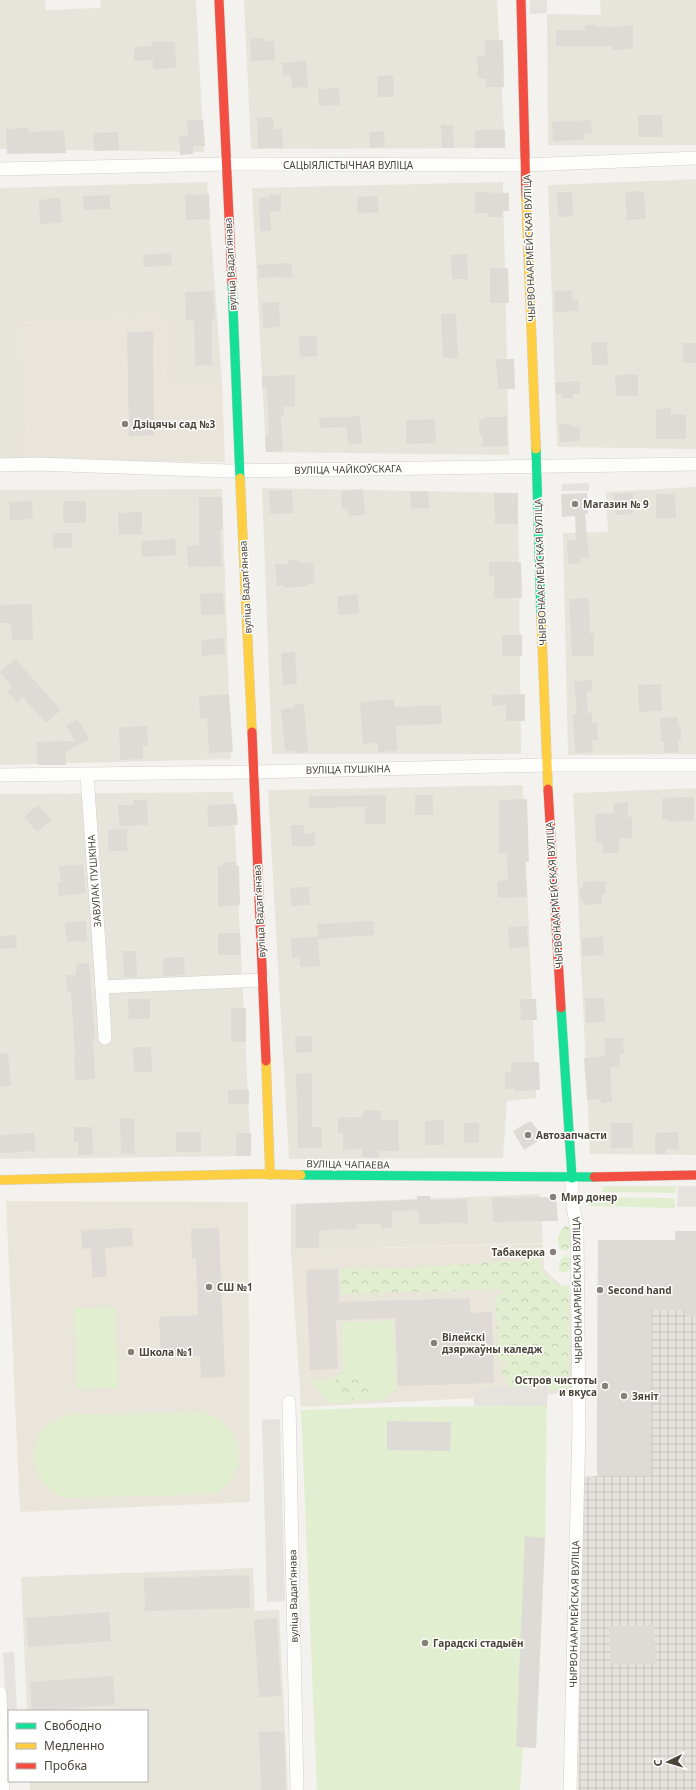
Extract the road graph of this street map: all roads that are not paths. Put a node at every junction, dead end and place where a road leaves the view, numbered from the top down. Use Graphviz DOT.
graph roads {
  1 [pos="218,0"];
  2 [pos="522,0"];
  3 [pos="696,158"];
  4 [pos="225,164"];
  5 [pos="525,165"];
  6 [pos="0,169"];
  7 [pos="696,464"];
  8 [pos="0,465"];
  9 [pos="536,466"];
  10 [pos="239,471"];
  11 [pos="546,765"];
  12 [pos="696,765"];
  13 [pos="253,772"];
  14 [pos="0,775"];
  15 [pos="86,775"];
  16 [pos="263,980"];
  17 [pos="102,987"];
  18 [pos="105,1038"];
  19 [pos="270,1175"];
  20 [pos="696,1175"];
  21 [pos="572,1178"];
  22 [pos="0,1180"];
  23 [pos="289,1402"];
  24 [pos="0,1692"];
  25 [pos="4,1790"];
  26 [pos="297,1790"];
  27 [pos="570,1790"];
  1 -- 4 [label="main road, вуліца Вадапʼянава"];
  2 -- 5 [label="main road, ЧЫРВОНААРМЕЙСКАЯ ВУЛІЦА"];
  3 -- 5 [label="street, САЦЫЯЛІСТЫЧНАЯ ВУЛІЦА"];
  4 -- 5 [label="street, САЦЫЯЛІСТЫЧНАЯ ВУЛІЦА"];
  4 -- 6 [label="street, САЦЫЯЛІСТЫЧНАЯ ВУЛІЦА"];
  4 -- 10 [label="main road, вуліца Вадапʼянава"];
  5 -- 9 [label="main road, ЧЫРВОНААРМЕЙСКАЯ ВУЛІЦА"];
  7 -- 9 [label="street, ВУЛІЦА ЧАЙКОЎСКАГА"];
  8 -- 10 [label="street, ВУЛІЦА ЧАЙКОЎСКАГА"];
  9 -- 10 [label="street, ВУЛІЦА ЧАЙКОЎСКАГА"];
  9 -- 11 [label="main road, ЧЫРВОНААРМЕЙСКАЯ ВУЛІЦА"];
  10 -- 13 [label="main road, вуліца Вадапʼянава"];
  11 -- 12 [label="street, ВУЛІЦА ПУШКІНА"];
  11 -- 13 [label="street, ВУЛІЦА ПУШКІНА"];
  11 -- 21 [label="main road, ЧЫРВОНААРМЕЙСКАЯ ВУЛІЦА"];
  13 -- 15 [label="street, ВУЛІЦА ПУШКІНА"];
  13 -- 16 [label="main road, вуліца Вадапʼянава"];
  14 -- 15 [label="street, ВУЛІЦА ПУШКІНА"];
  15 -- 17 [label="street, ЗАВУЛАК ПУШКІНА"];
  16 -- 17 [label="street"];
  16 -- 19 [label="main road, вуліца Вадапʼянава"];
  17 -- 18 [label="street, ЗАВУЛАК ПУШКІНА"];
  19 -- 21 [label="main road, ВУЛІЦА ЧАПАЕВА"];
  19 -- 22 [label="main road, ВУЛІЦА ЧАПАЕВА"];
  20 -- 21 [label="main road, ВУЛІЦА ЧАПАЕВА"];
  21 -- 27 [label="street, ЧЫРВОНААРМЕЙСКАЯ ВУЛІЦА"];
  23 -- 26 [label="street, вуліца Вадапʼянава"];
  24 -- 25 [label="street"];
}
